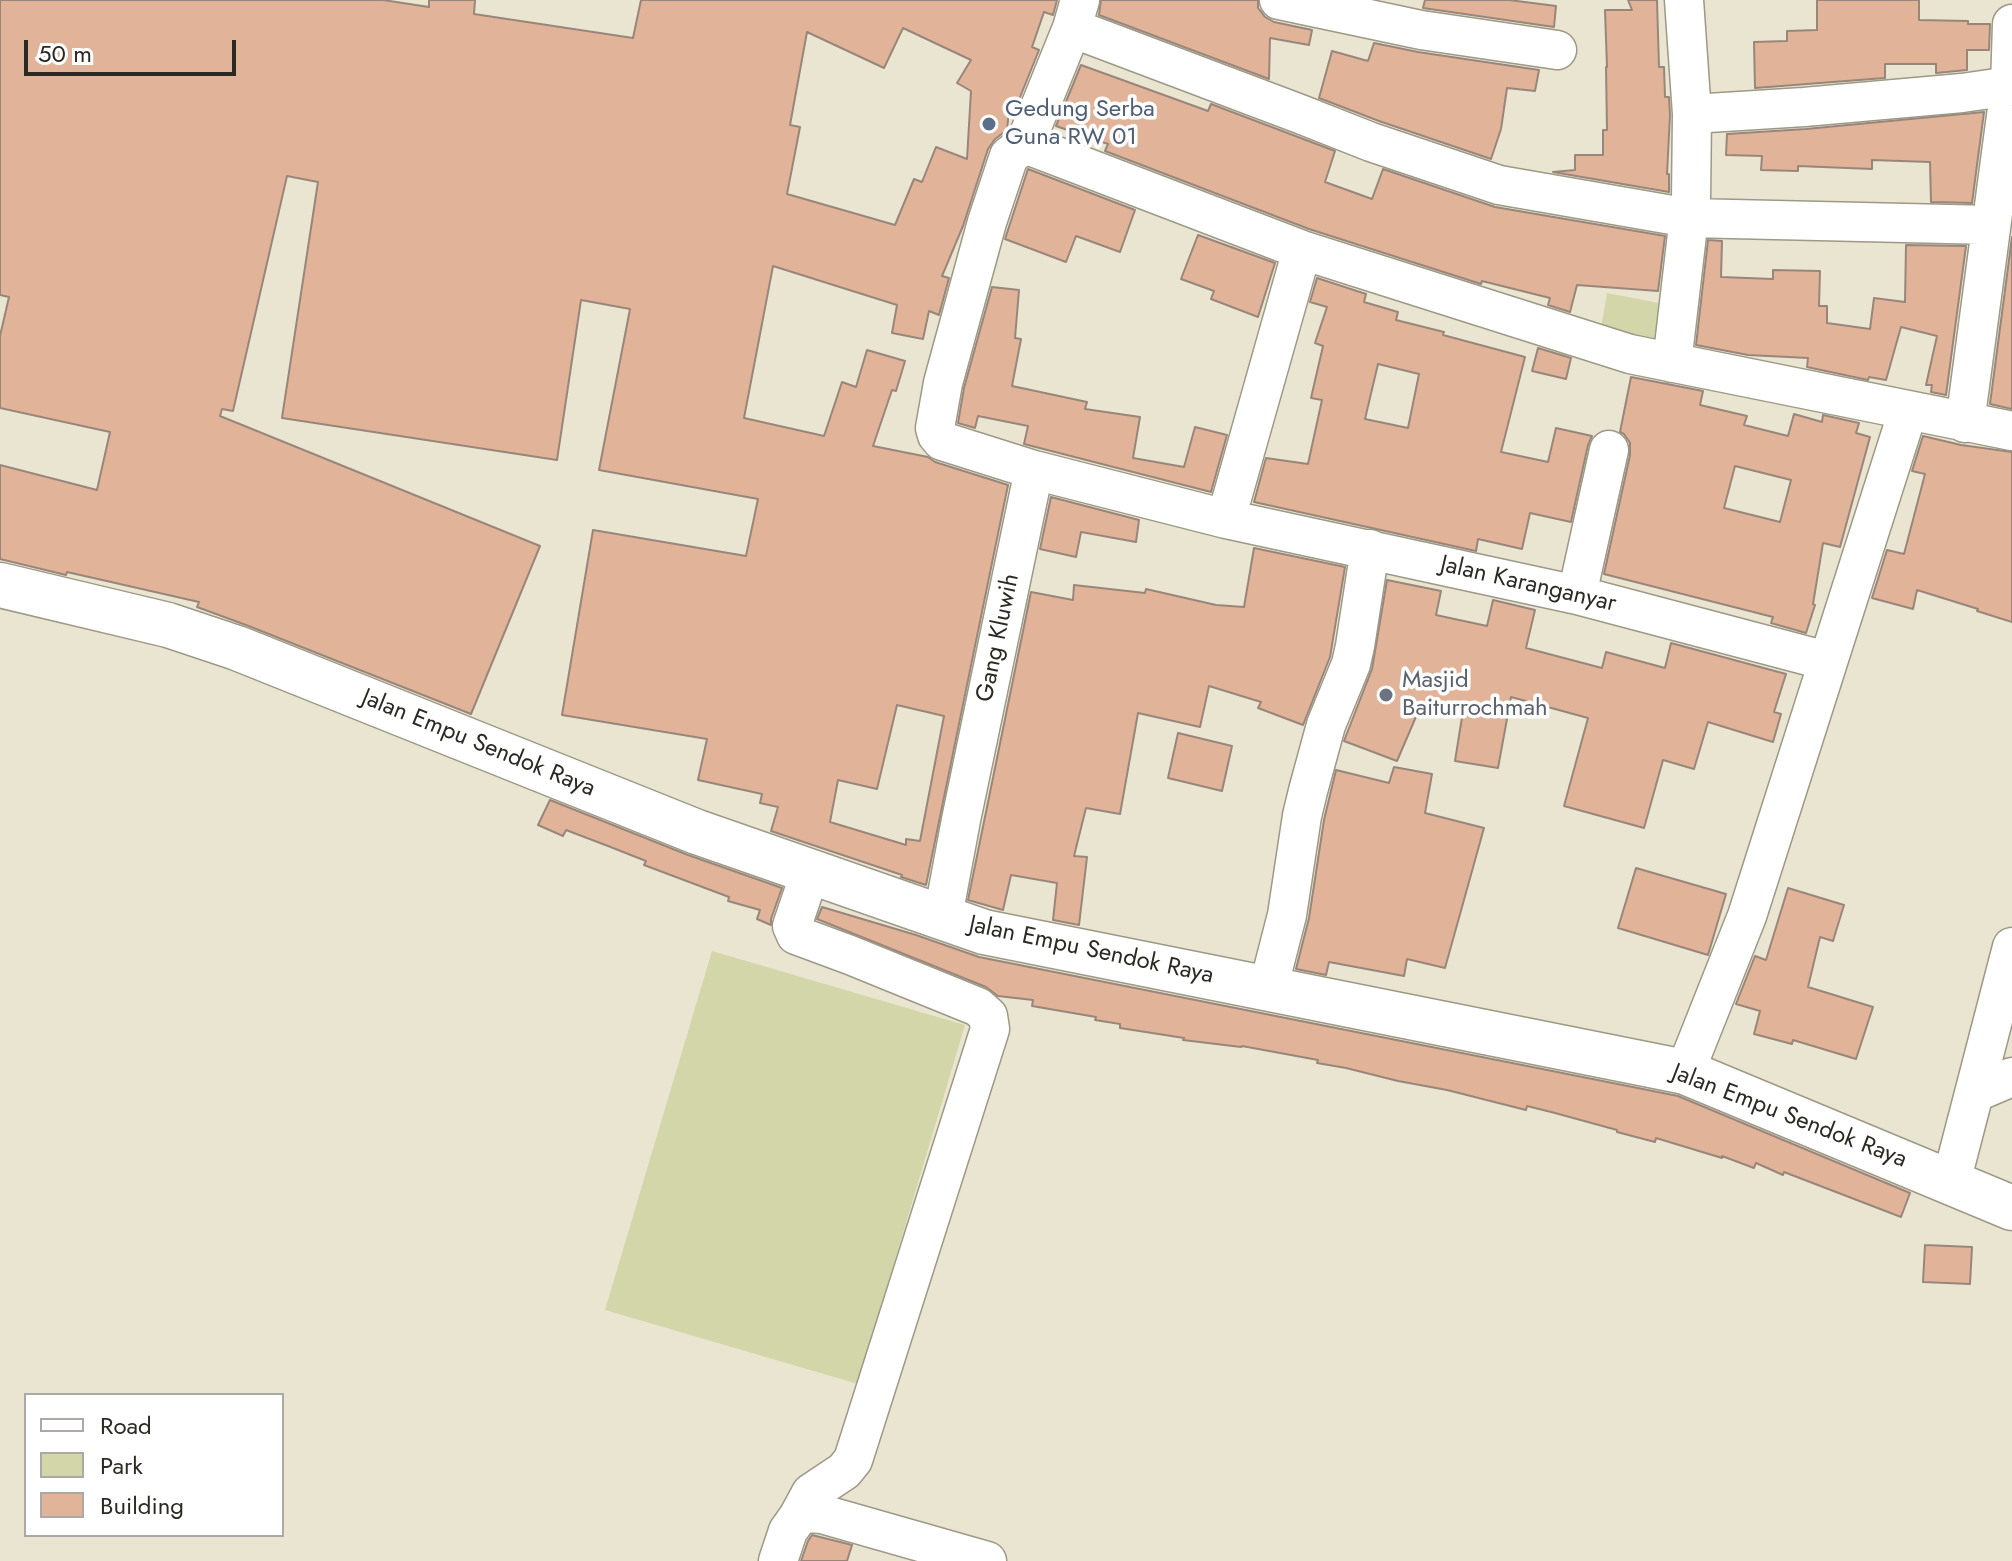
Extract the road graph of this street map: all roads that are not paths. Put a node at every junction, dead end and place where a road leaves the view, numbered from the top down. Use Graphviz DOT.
graph roads {
  1 [pos="1279,0"];
  2 [pos="1684,0"];
  3 [pos="1076,14"];
  4 [pos="2012,24"];
  5 [pos="1557,50"];
  6 [pos="2010,86"];
  7 [pos="1692,114"];
  8 [pos="1025,144"];
  9 [pos="1689,218"];
  10 [pos="1991,225"];
  11 [pos="1302,250"];
  12 [pos="1672,363"];
  13 [pos="1908,411"];
  14 [pos="1965,423"];
  15 [pos="2012,431"];
  16 [pos="1609,450"];
  17 [pos="1034,470"];
  18 [pos="1226,519"];
  19 [pos="1370,549"];
  20 [pos="0,585"];
  21 [pos="1577,595"];
  22 [pos="1827,661"];
  23 [pos="811,870"];
  24 [pos="943,916"];
  25 [pos="2012,947"];
  26 [pos="1268,989"];
  27 [pos="2007,989"];
  28 [pos="1685,1072"];
  29 [pos="2012,1077"];
  30 [pos="1974,1093"];
  31 [pos="1951,1182"];
  32 [pos="2012,1208"];
  33 [pos="798,1517"];
  34 [pos="975,1559"];
  35 [pos="778,1561"];
  1 -- 5 [label="street"];
  2 -- 7 [label="street"];
  3 -- 8 [label="street"];
  3 -- 9 [label="street"];
  4 -- 6 [label="street"];
  6 -- 7 [label="street"];
  6 -- 10 [label="street"];
  7 -- 9 [label="street"];
  8 -- 11 [label="street"];
  8 -- 17 [label="street"];
  9 -- 10 [label="street"];
  9 -- 12 [label="street"];
  10 -- 14 [label="street"];
  11 -- 12 [label="street"];
  11 -- 18 [label="street"];
  12 -- 13 [label="street"];
  13 -- 14 [label="street"];
  13 -- 22 [label="street"];
  14 -- 15 [label="street"];
  16 -- 21 [label="street"];
  17 -- 18 [label="street, Jalan Karanganyar"];
  17 -- 24 [label="street, Gang Kluwih"];
  18 -- 19 [label="street, Jalan Karanganyar"];
  19 -- 21 [label="street, Jalan Karanganyar"];
  19 -- 26 [label="street"];
  20 -- 23 [label="main road, Jalan Empu Sendok Raya"];
  21 -- 22 [label="street, Jalan Karanganyar"];
  22 -- 28 [label="street"];
  23 -- 24 [label="main road, Jalan Empu Sendok Raya"];
  23 -- 33 [label="street"];
  24 -- 26 [label="main road, Jalan Empu Sendok Raya"];
  25 -- 27 [label="street"];
  26 -- 28 [label="main road, Jalan Empu Sendok Raya"];
  27 -- 30 [label="street"];
  28 -- 31 [label="main road, Jalan Empu Sendok Raya"];
  29 -- 30 [label="street"];
  30 -- 31 [label="street"];
  31 -- 32 [label="main road, Jalan Empu Sendok Raya"];
  33 -- 34 [label="street"];
  33 -- 35 [label="street"];
}
